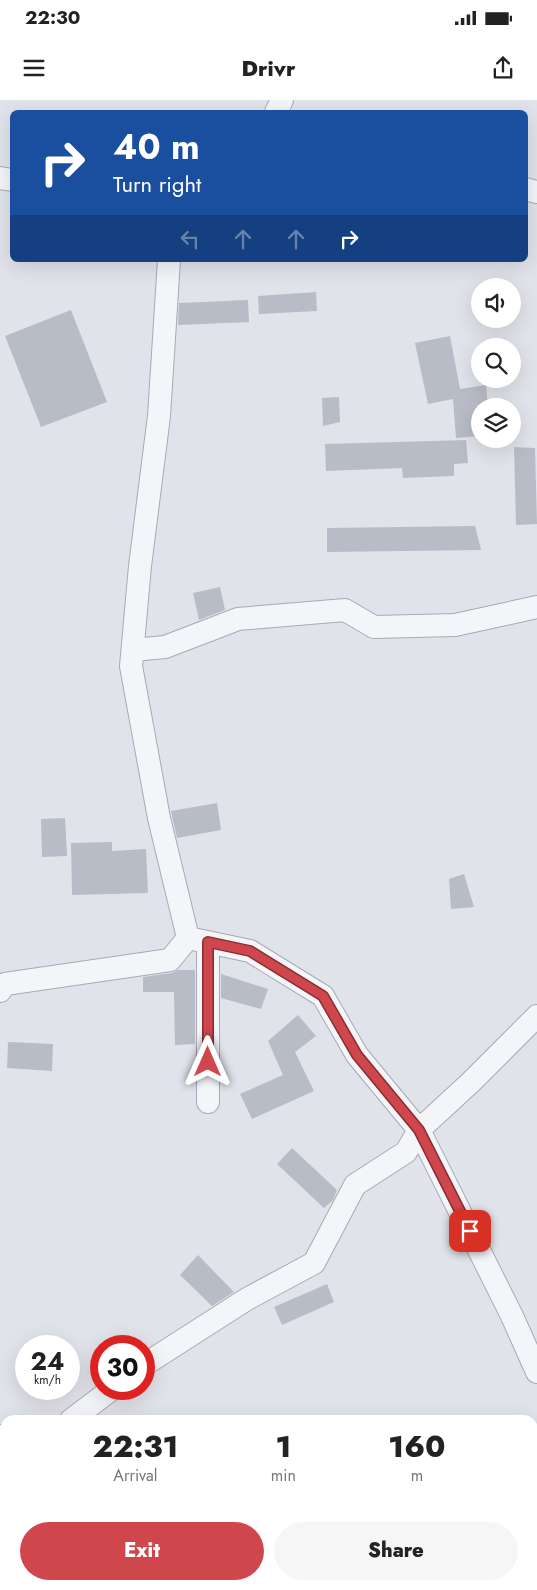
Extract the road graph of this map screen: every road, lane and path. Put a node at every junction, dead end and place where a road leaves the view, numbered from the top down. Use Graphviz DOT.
graph roads {
  1 [pos="170,262"];
  2 [pos="537,608"];
  3 [pos="133,650"];
  4 [pos="198,940"];
  5 [pos="0,991"];
  6 [pos="537,1016"];
  7 [pos="208,1102"];
  8 [pos="419,1130"];
  9 [pos="155,1358"];
  10 [pos="537,1372"];
  11 [pos="97,1400"];
  12 [pos="78,1415"];
  1 -- 3 [label="street"];
  2 -- 3 [label="street"];
  3 -- 4 [label="street"];
  4 -- 5 [label="street"];
  4 -- 7 [label="street"];
  4 -- 8 [label="street"];
  6 -- 8 [label="street"];
  8 -- 9 [label="street"];
  8 -- 10 [label="street"];
  11 -- 12 [label="street"];
}
